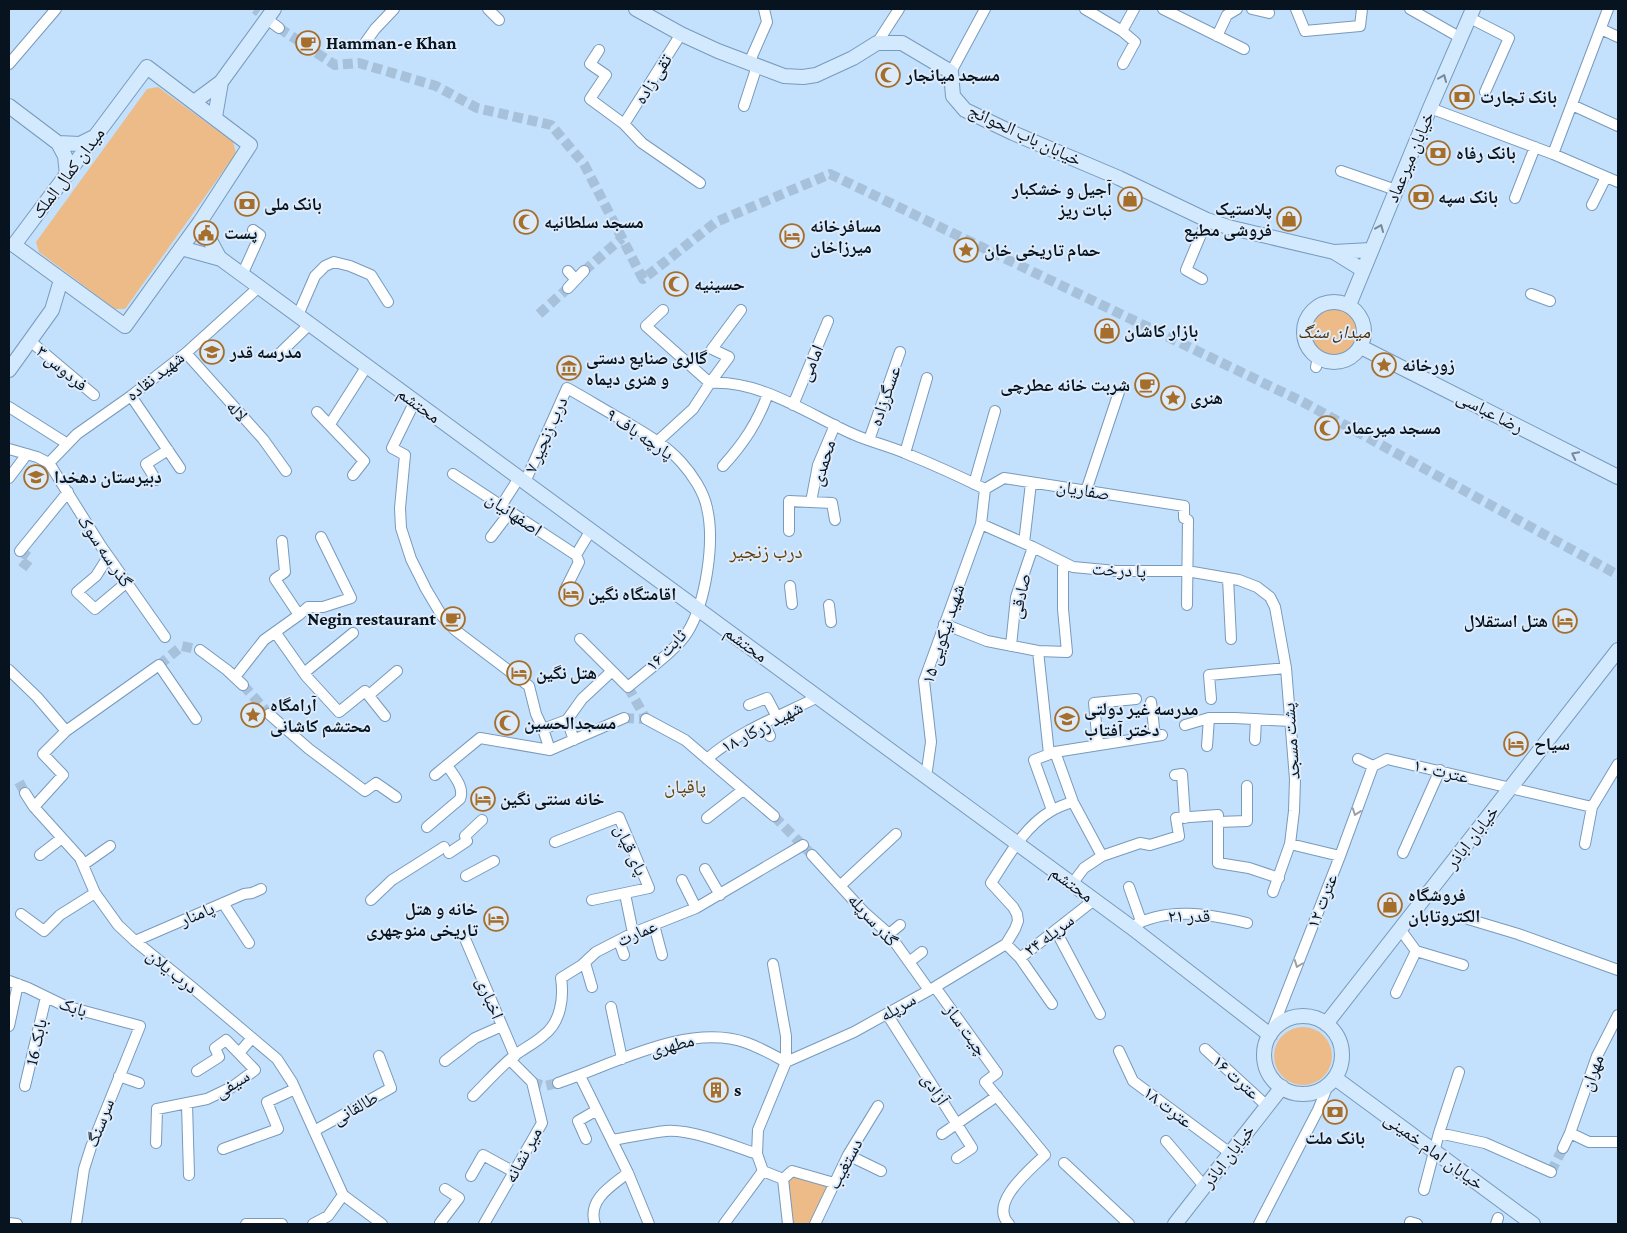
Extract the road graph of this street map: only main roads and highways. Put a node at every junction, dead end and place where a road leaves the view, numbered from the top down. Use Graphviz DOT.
graph roads {
  1 [pos="636,9"];
  2 [pos="1472,13"];
  3 [pos="271,14"];
  4 [pos="221,82"];
  5 [pos="194,102"];
  6 [pos="9,106"];
  7 [pos="215,117"];
  8 [pos="95,136"];
  9 [pos="58,142"];
  10 [pos="67,175"];
  11 [pos="200,222"];
  12 [pos="181,248"];
  13 [pos="1371,250"];
  14 [pos="1334,252"];
  15 [pos="219,257"];
  16 [pos="1363,270"];
  17 [pos="61,280"];
  18 [pos="78,292"];
  19 [pos="1349,306"];
  20 [pos="52,310"];
  21 [pos="1361,347"];
  22 [pos="9,370"];
  23 [pos="1618,477"];
  24 [pos="1618,650"];
  25 [pos="1326,1024"];
  26 [pos="1270,1035"];
  27 [pos="1331,1082"];
  28 [pos="1282,1087"];
  29 [pos="1175,1224"];
  30 [pos="1533,1224"];
  1 -- 14 [label="main road, خیابان باب الحوائج"];
  13 -- 2 [label="main road, خیابان میرعماد, one-way"];
  3 -- 4 [label="main road"];
  4 -- 5 [label="main road"];
  4 -- 7 [label="main road"];
  5 -- 7 [label="main road, میدان کمال الملک"];
  5 -- 8 [label="main road, میدان کمال الملک"];
  6 -- 9 [label="main road"];
  7 -- 11 [label="main road, میدان کمال الملک"];
  8 -- 9 [label="main road"];
  8 -- 10 [label="main road, میدان کمال الملک"];
  9 -- 10 [label="main road"];
  10 -- 17 [label="main road, میدان کمال الملک"];
  11 -- 12 [label="main road, میدان کمال الملک"];
  11 -- 15 [label="main road, محتشم"];
  12 -- 15 [label="main road, محتشم"];
  12 -- 18 [label="main road, میدان کمال الملک"];
  13 -- 14 [label="main road"];
  13 -- 16 [label="main road, خیابان میرعماد"];
  14 -- 16 [label="main road"];
  15 -- 26 [label="main road, محتشم"];
  16 -- 19 [label="main road, خیابان میرعماد"];
  17 -- 18 [label="main road, میدان کمال الملک"];
  17 -- 20 [label="main road"];
  18 -- 20 [label="main road"];
  19 -- 21 [label="main road"];
  19 -- 21 [label="main road"];
  20 -- 22 [label="main road"];
  23 -- 21 [label="main road, رضا عباسی, one-way"];
  24 -- 25 [label="main road, خیابان اباذر"];
  25 -- 26 [label="main road"];
  25 -- 27 [label="main road"];
  26 -- 28 [label="main road"];
  27 -- 28 [label="main road"];
  27 -- 30 [label="main road, خیابان امام خمینی"];
  28 -- 29 [label="main road, خیابان اباذر"];
}
